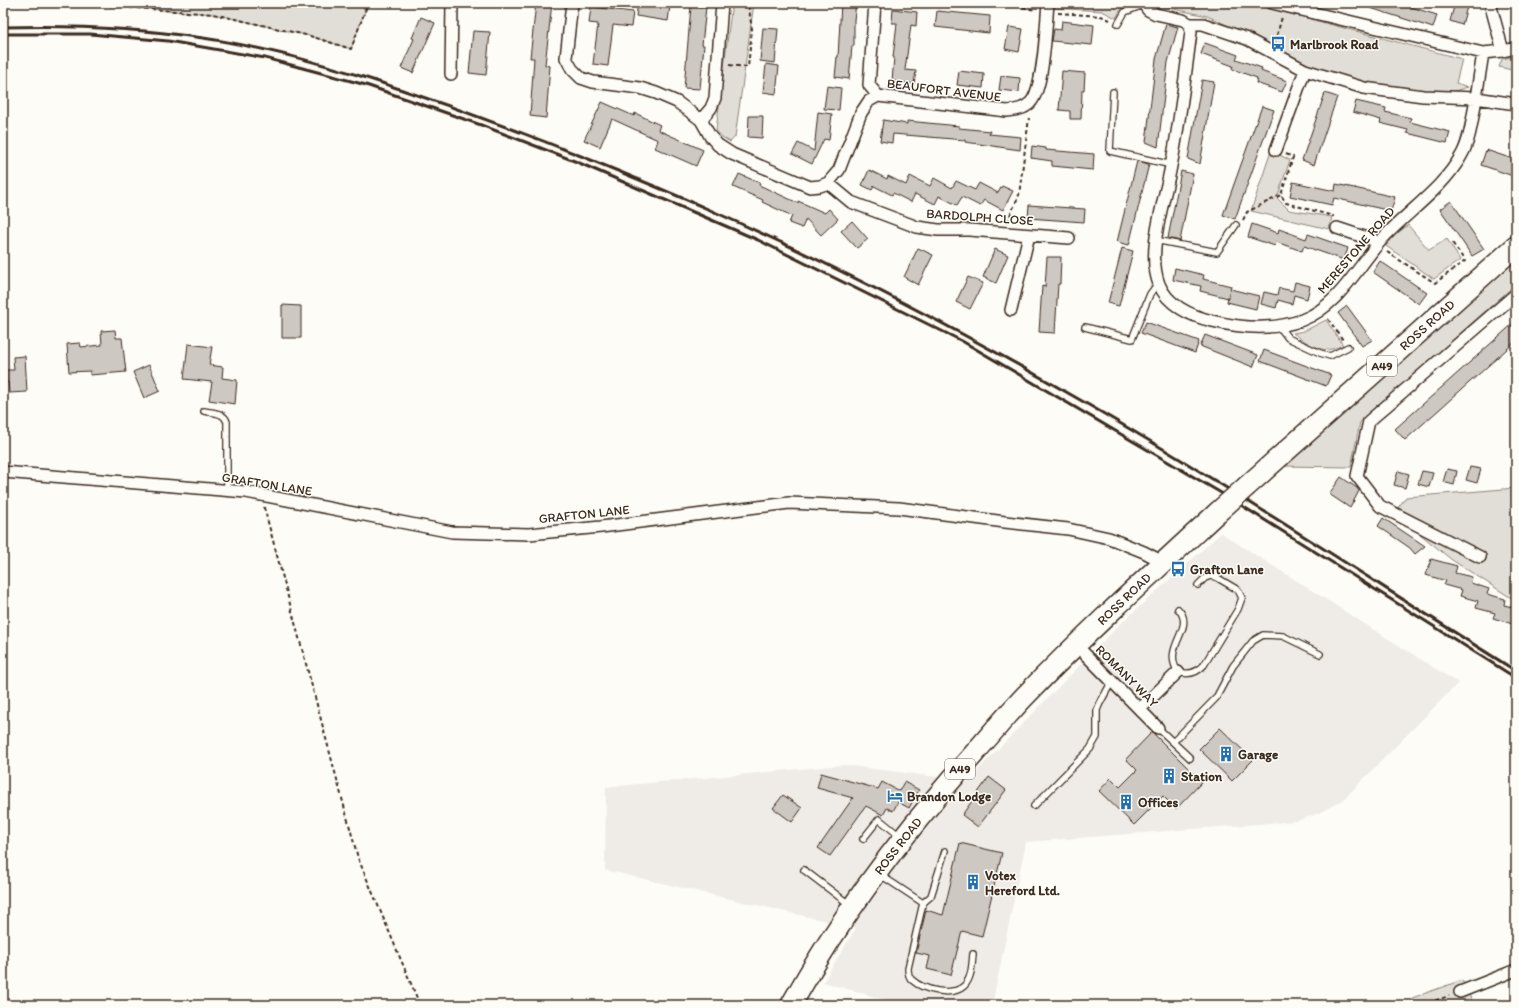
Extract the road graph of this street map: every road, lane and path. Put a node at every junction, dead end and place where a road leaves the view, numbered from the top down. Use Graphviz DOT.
graph roads {
  1 [pos="74,3"];
  2 [pos="368,3"];
  3 [pos="452,3"];
  4 [pos="572,3"];
  5 [pos="722,3"];
  6 [pos="748,3"];
  7 [pos="875,3"];
  8 [pos="1002,3"];
  9 [pos="1272,3"];
  10 [pos="1490,3"];
  11 [pos="1143,4"];
  12 [pos="1285,6"];
  13 [pos="1048,8"];
  14 [pos="1118,24"];
  15 [pos="1190,24"];
  16 [pos="1516,48"];
  17 [pos="1503,51"];
  18 [pos="1272,53"];
  19 [pos="1483,54"];
  20 [pos="718,63"];
  21 [pos="1305,70"];
  22 [pos="451,74"];
  23 [pos="1113,92"];
  24 [pos="878,96"];
  25 [pos="1476,98"];
  26 [pos="1030,102"];
  27 [pos="1516,104"];
  28 [pos="701,120"];
  29 [pos="1276,150"];
  30 [pos="1172,165"];
  31 [pos="828,183"];
  32 [pos="1281,195"];
  33 [pos="1236,225"];
  34 [pos="1337,228"];
  35 [pos="1003,232"];
  36 [pos="1029,235"];
  37 [pos="1068,238"];
  38 [pos="1155,240"];
  39 [pos="1451,241"];
  40 [pos="1379,242"];
  41 [pos="1516,246"];
  42 [pos="1158,283"];
  43 [pos="1516,294"];
  44 [pos="1011,310"];
  45 [pos="1322,310"];
  46 [pos="1279,326"];
  47 [pos="1085,327"];
  48 [pos="1348,347"];
  49 [pos="204,411"];
  50 [pos="3,472"];
  51 [pos="227,490"];
  52 [pos="260,494"];
  53 [pos="1480,557"];
  54 [pos="1164,562"];
  55 [pos="1198,585"];
  56 [pos="1178,609"];
  57 [pos="1076,645"];
  58 [pos="1320,654"];
  59 [pos="1178,672"];
  60 [pos="1112,681"];
  61 [pos="1140,709"];
  62 [pos="1158,728"];
  63 [pos="1173,742"];
  64 [pos="1190,758"];
  65 [pos="1034,806"];
  66 [pos="903,838"];
  67 [pos="863,839"];
  68 [pos="945,851"];
  69 [pos="804,870"];
  70 [pos="877,872"];
  71 [pos="923,903"];
  72 [pos="852,906"];
  73 [pos="973,954"];
  74 [pos="1516,970"];
  75 [pos="1460,992"];
  76 [pos="420,1005"];
  77 [pos="791,1005"];
  78 [pos="1422,1005"];
  1 -- 2 [label="path"];
  3 -- 22 [label="street"];
  4 -- 28 [label="street"];
  5 -- 20 [label="street"];
  6 -- 20 [label="path"];
  7 -- 24 [label="street"];
  8 -- 13 [label="path"];
  9 -- 12 [label="street"];
  10 -- 17 [label="street"];
  11 -- 14 [label="lane"];
  11 -- 15 [label="street"];
  12 -- 18 [label="path"];
  12 -- 19 [label="street"];
  13 -- 14 [label="path"];
  13 -- 26 [label="street"];
  15 -- 18 [label="street"];
  15 -- 30 [label="street, MERESTONE ROAD"];
  16 -- 17 [label="street"];
  17 -- 19 [label="street"];
  18 -- 21 [label="street"];
  19 -- 25 [label="street"];
  20 -- 28 [label="street"];
  21 -- 25 [label="street"];
  21 -- 29 [label="street"];
  23 -- 30 [label="lane"];
  24 -- 26 [label="street, BEAUFORT AVENUE"];
  24 -- 31 [label="street, BEAUFORT AVENUE"];
  25 -- 27 [label="street"];
  25 -- 40 [label="street, MERESTONE ROAD"];
  26 -- 35 [label="path"];
  28 -- 31 [label="street"];
  29 -- 32 [label="path"];
  30 -- 38 [label="street, MERESTONE ROAD"];
  31 -- 35 [label="street, BARDOLPH CLOSE"];
  32 -- 33 [label="path"];
  32 -- 34 [label="path"];
  33 -- 38 [label="lane"];
  34 -- 40 [label="street"];
  35 -- 36 [label="street, BARDOLPH CLOSE"];
  36 -- 37 [label="street, BARDOLPH CLOSE"];
  36 -- 44 [label="street"];
  38 -- 42 [label="street, MERESTONE ROAD"];
  39 -- 40 [label="path"];
  40 -- 45 [label="street, MERESTONE ROAD"];
  41 -- 54 [label="highway, ROSS ROAD / A49, bridge"];
  42 -- 46 [label="street, MERESTONE ROAD"];
  42 -- 47 [label="lane"];
  43 -- 53 [label="street"];
  45 -- 46 [label="street, MERESTONE ROAD"];
  45 -- 48 [label="path"];
  46 -- 48 [label="lane"];
  49 -- 51 [label="lane"];
  50 -- 51 [label="street, GRAFTON LANE"];
  51 -- 52 [label="street, GRAFTON LANE"];
  52 -- 54 [label="street, GRAFTON LANE"];
  52 -- 76 [label="path"];
  54 -- 57 [label="highway, ROSS ROAD / A49"];
  55 -- 59 [label="lane"];
  56 -- 59 [label="lane"];
  57 -- 60 [label="street, ROMANY WAY"];
  57 -- 66 [label="highway, ROSS ROAD / A49"];
  58 -- 63 [label="lane"];
  59 -- 61 [label="street"];
  60 -- 61 [label="street, ROMANY WAY"];
  60 -- 65 [label="lane"];
  61 -- 62 [label="street, ROMANY WAY"];
  62 -- 63 [label="lane"];
  63 -- 64 [label="lane"];
  66 -- 67 [label="lane"];
  66 -- 70 [label="highway, ROSS ROAD / A49"];
  68 -- 71 [label="lane"];
  69 -- 72 [label="lane"];
  70 -- 71 [label="lane"];
  70 -- 72 [label="highway, ROSS ROAD / A49"];
  71 -- 73 [label="lane"];
  72 -- 77 [label="highway, ROSS ROAD / A49"];
  74 -- 75 [label="street"];
  75 -- 78 [label="path"];
}
